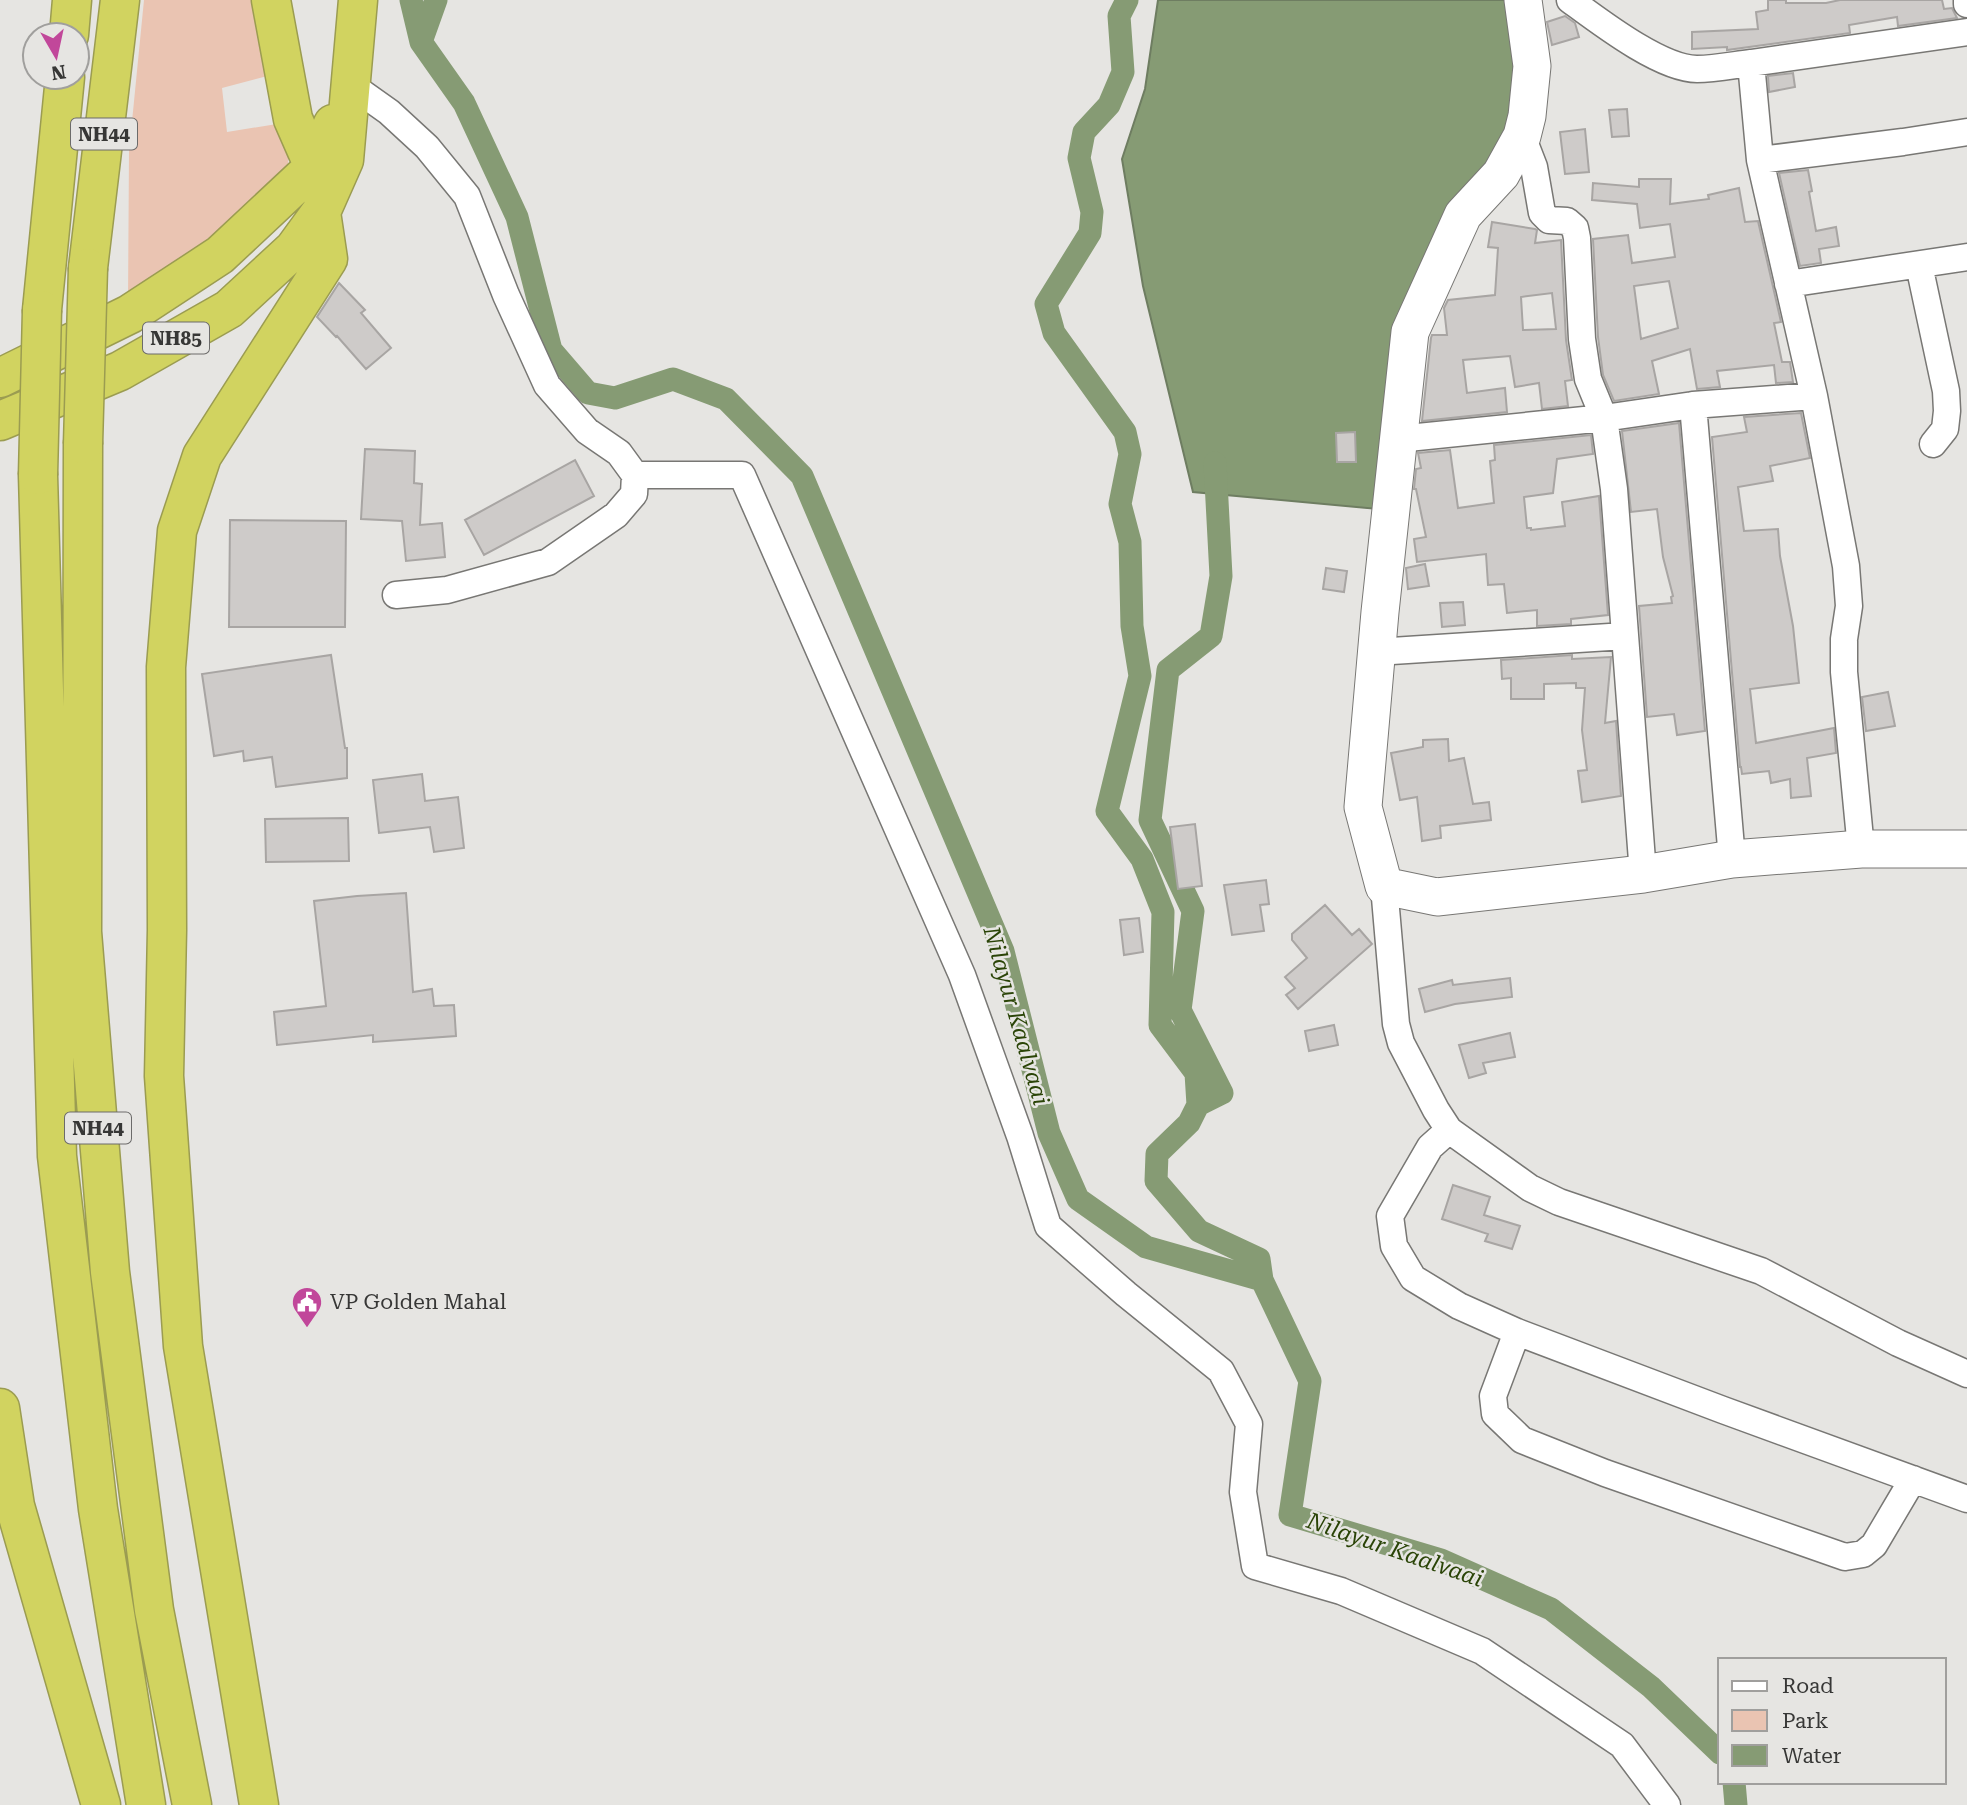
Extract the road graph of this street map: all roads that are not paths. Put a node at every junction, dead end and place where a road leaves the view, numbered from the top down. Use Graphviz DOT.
graph roads {
  1 [pos="72,0"];
  2 [pos="120,0"];
  3 [pos="271,0"];
  4 [pos="358,0"];
  5 [pos="1523,0"];
  6 [pos="1570,0"];
  7 [pos="70,21"];
  8 [pos="1967,32"];
  9 [pos="1751,63"];
  10 [pos="351,86"];
  11 [pos="64,91"];
  12 [pos="1967,132"];
  13 [pos="1522,136"];
  14 [pos="1760,160"];
  15 [pos="313,167"];
  16 [pos="321,212"];
  17 [pos="1967,257"];
  18 [pos="1919,265"];
  19 [pos="1788,284"];
  20 [pos="0,378"];
  21 [pos="1814,396"];
  22 [pos="1693,405"];
  23 [pos="1604,418"];
  24 [pos="0,421"];
  25 [pos="1398,439"];
  26 [pos="1933,444"];
  27 [pos="635,475"];
  28 [pos="397,595"];
  29 [pos="1625,636"];
  30 [pos="1376,652"];
  31 [pos="1861,849"];
  32 [pos="1966,857"];
  33 [pos="1732,859"];
  34 [pos="1643,874"];
  35 [pos="1384,886"];
  36 [pos="1449,1129"];
  37 [pos="1517,1332"];
  38 [pos="1967,1374"];
  39 [pos="0,1408"];
  40 [pos="1913,1479"];
  41 [pos="1967,1499"];
  42 [pos="100,1805"];
  43 [pos="146,1805"];
  44 [pos="192,1805"];
  45 [pos="259,1805"];
  46 [pos="1667,1805"];
  1 -- 7 [label="highway"];
  2 -- 44 [label="highway, NH44, bridge"];
  3 -- 15 [label="highway"];
  4 -- 10 [label="highway, NH85"];
  5 -- 13 [label="main road"];
  6 -- 9 [label="street"];
  8 -- 9 [label="street"];
  9 -- 14 [label="street"];
  10 -- 15 [label="highway, NH85"];
  10 -- 16 [label="highway, NH85"];
  10 -- 27 [label="street"];
  11 -- 43 [label="highway, NH44, bridge"];
  12 -- 14 [label="street"];
  13 -- 23 [label="street"];
  13 -- 25 [label="main road"];
  14 -- 19 [label="street"];
  15 -- 20 [label="highway, NH85"];
  16 -- 24 [label="highway, NH85"];
  16 -- 45 [label="highway"];
  17 -- 18 [label="street"];
  18 -- 19 [label="street"];
  18 -- 26 [label="street"];
  19 -- 21 [label="street"];
  21 -- 22 [label="street"];
  21 -- 31 [label="street"];
  22 -- 23 [label="street"];
  22 -- 33 [label="street"];
  23 -- 25 [label="street"];
  23 -- 29 [label="street"];
  25 -- 30 [label="main road"];
  27 -- 28 [label="street"];
  27 -- 46 [label="street"];
  29 -- 30 [label="street"];
  29 -- 34 [label="street"];
  30 -- 35 [label="main road"];
  31 -- 32 [label="main road"];
  31 -- 33 [label="main road"];
  33 -- 34 [label="main road"];
  34 -- 35 [label="main road"];
  35 -- 36 [label="street"];
  36 -- 37 [label="street"];
  36 -- 38 [label="street"];
  37 -- 40 [label="street"];
  37 -- 40 [label="street"];
  39 -- 42 [label="highway"];
  40 -- 41 [label="street"];
}
